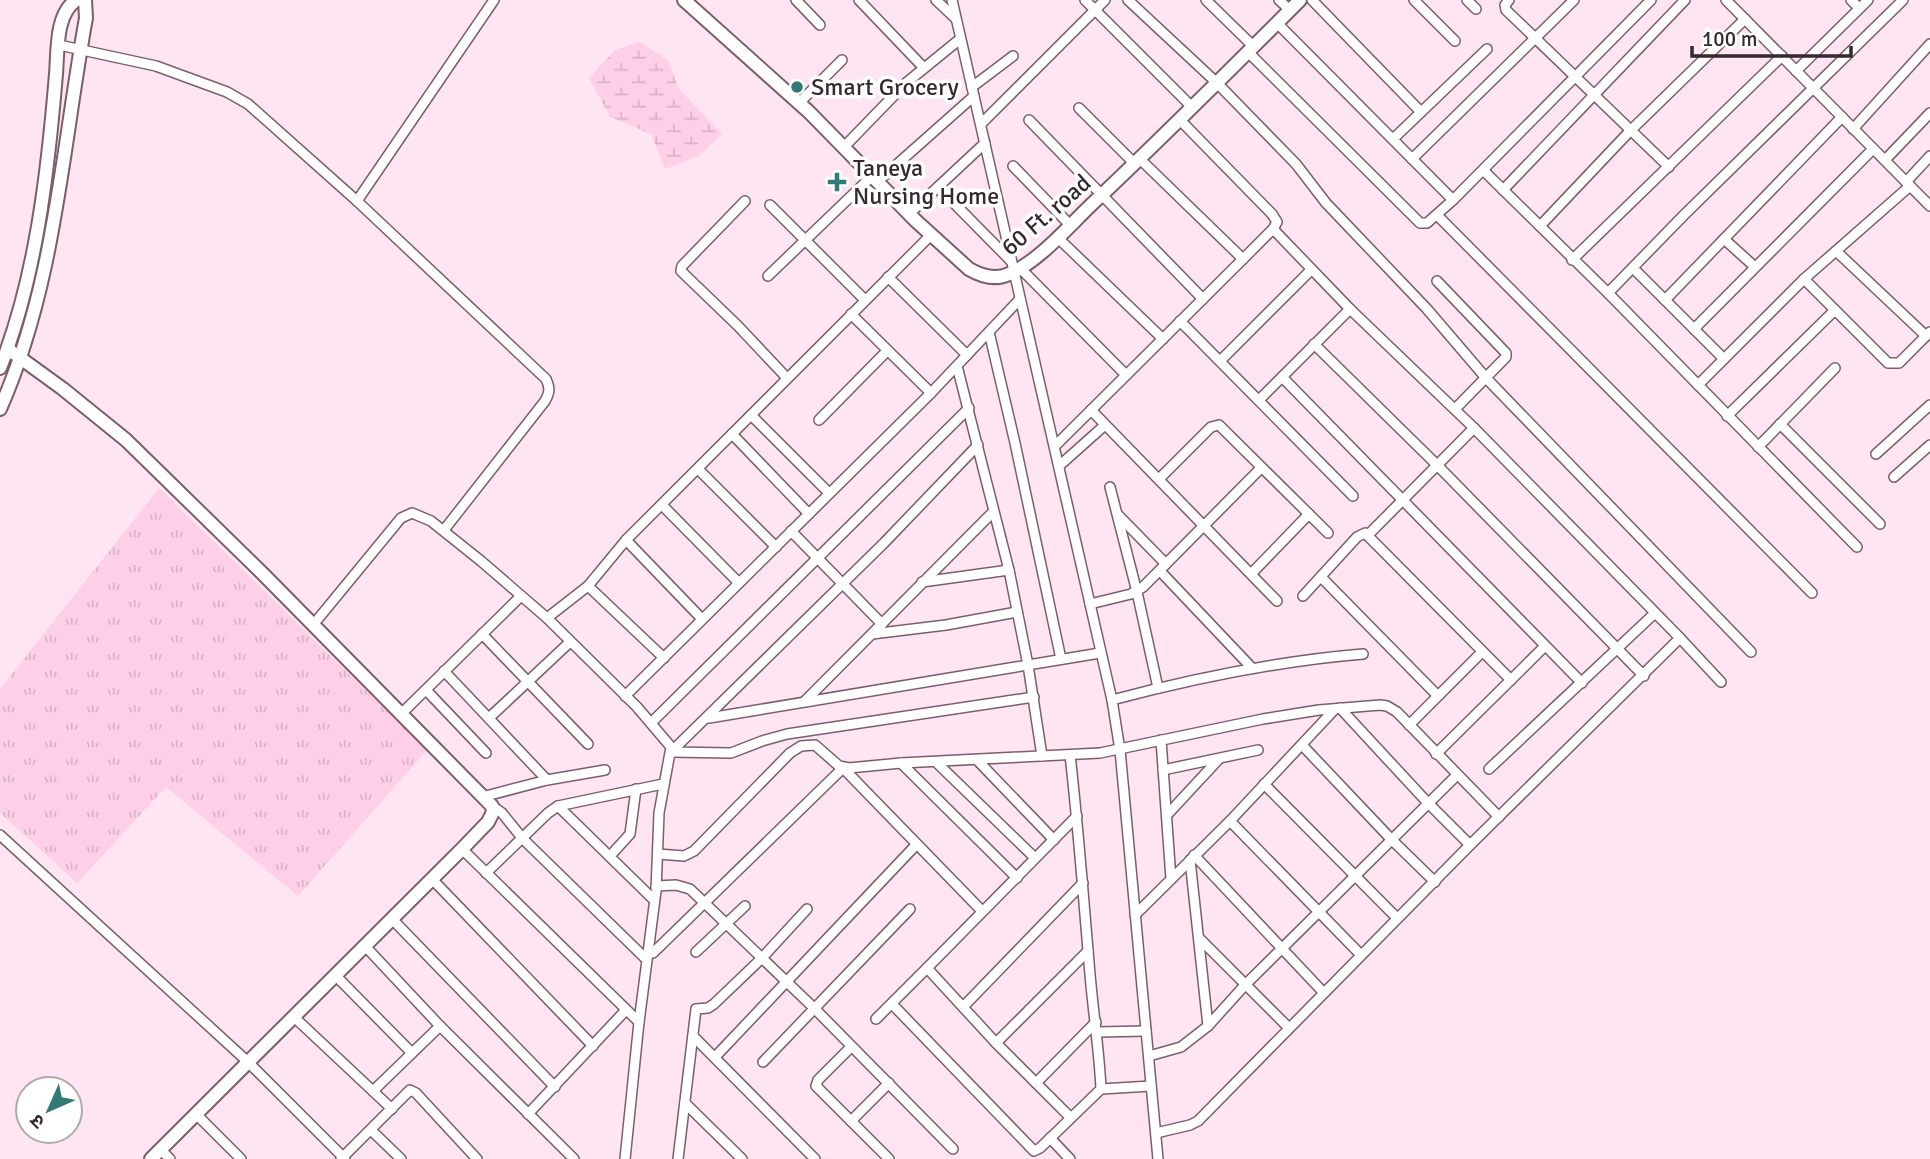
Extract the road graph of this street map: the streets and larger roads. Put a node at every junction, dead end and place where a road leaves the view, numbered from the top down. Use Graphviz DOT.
graph roads {
  1 [pos="85,0"];
  2 [pos="494,0"];
  3 [pos="796,0"];
  4 [pos="859,0"];
  5 [pos="936,0"];
  6 [pos="952,0"];
  7 [pos="1085,0"];
  8 [pos="1105,0"];
  9 [pos="1128,0"];
  10 [pos="1206,0"];
  11 [pos="1279,0"];
  12 [pos="1300,0"];
  13 [pos="1312,0"];
  14 [pos="1414,0"];
  15 [pos="1466,0"];
  16 [pos="1509,0"];
  17 [pos="1574,0"];
  18 [pos="1651,0"];
  19 [pos="1685,0"];
  20 [pos="1726,0"];
  21 [pos="1851,0"];
  22 [pos="1868,0"];
  23 [pos="1903,0"];
  24 [pos="72,1"];
  25 [pos="686,1"];
  26 [pos="1859,8"];
  27 [pos="1476,9"];
  28 [pos="1290,10"];
  29 [pos="1095,11"];
  30 [pos="1745,19"];
  31 [pos="956,20"];
  32 [pos="1277,23"];
  33 [pos="820,25"];
  34 [pos="1536,37"];
  35 [pos="960,40"];
  36 [pos="1455,41"];
  37 [pos="1930,44"];
  38 [pos="59,45"];
  39 [pos="1251,49"];
  40 [pos="1487,49"];
  41 [pos="80,50"];
  42 [pos="1013,56"];
  43 [pos="1782,56"];
  44 [pos="842,61"];
  45 [pos="924,68"];
  46 [pos="1796,71"];
  47 [pos="1576,75"];
  48 [pos="1217,83"];
  49 [pos="1814,89"];
  50 [pos="973,91"];
  51 [pos="1596,94"];
  52 [pos="799,103"];
  53 [pos="1079,108"];
  54 [pos="1193,108"];
  55 [pos="1421,112"];
  56 [pos="1930,113"];
  57 [pos="1842,117"];
  58 [pos="1029,120"];
  59 [pos="1180,120"];
  60 [pos="981,124"];
  61 [pos="1853,129"];
  62 [pos="1632,130"];
  63 [pos="1393,139"];
  64 [pos="985,143"];
  65 [pos="844,146"];
  66 [pos="1873,149"];
  67 [pos="1930,156"];
  68 [pos="1412,159"];
  69 [pos="1885,160"];
  70 [pos="1138,162"];
  71 [pos="1013,166"];
  72 [pos="1669,167"];
  73 [pos="1483,170"];
  74 [pos="874,179"];
  75 [pos="1908,184"];
  76 [pos="938,187"];
  77 [pos="1503,190"];
  78 [pos="1101,196"];
  79 [pos="1453,200"];
  80 [pos="358,201"];
  81 [pos="745,201"];
  82 [pos="770,205"];
  83 [pos="1930,206"];
  84 [pos="909,214"];
  85 [pos="1437,215"];
  86 [pos="1070,225"];
  87 [pos="1540,226"];
  88 [pos="1273,229"];
  89 [pos="932,236"];
  90 [pos="1057,237"];
  91 [pos="1724,239"];
  92 [pos="805,240"];
  93 [pos="1836,251"];
  94 [pos="1243,259"];
  95 [pos="1572,260"];
  96 [pos="1015,267"];
  97 [pos="1755,267"];
  98 [pos="1633,268"];
  99 [pos="1311,270"];
  100 [pos="768,276"];
  101 [pos="888,277"];
  102 [pos="1804,279"];
  103 [pos="1437,281"];
  104 [pos="1608,293"];
  105 [pos="1203,299"];
  106 [pos="865,300"];
  107 [pos="1019,300"];
  108 [pos="1665,300"];
  109 [pos="1350,309"];
  110 [pos="1835,310"];
  111 [pos="851,314"];
  112 [pos="1180,321"];
  113 [pos="1694,329"];
  114 [pos="989,332"];
  115 [pos="1928,334"];
  116 [pos="1163,339"];
  117 [pos="1314,344"];
  118 [pos="8,349"];
  119 [pos="887,351"];
  120 [pos="967,355"];
  121 [pos="21,359"];
  122 [pos="1724,359"];
  123 [pos="1220,361"];
  124 [pos="957,366"];
  125 [pos="0,368"];
  126 [pos="1835,368"];
  127 [pos="1126,376"];
  128 [pos="1282,377"];
  129 [pos="787,378"];
  130 [pos="1486,378"];
  131 [pos="1698,385"];
  132 [pos="931,393"];
  133 [pos="1259,400"];
  134 [pos="1930,405"];
  135 [pos="969,408"];
  136 [pos="0,409"];
  137 [pos="1455,409"];
  138 [pos="1091,410"];
  139 [pos="751,415"];
  140 [pos="1727,416"];
  141 [pos="819,420"];
  142 [pos="1780,424"];
  143 [pos="1105,425"];
  144 [pos="1474,428"];
  145 [pos="733,434"];
  146 [pos="978,445"];
  147 [pos="1930,445"];
  148 [pos="1055,446"];
  149 [pos="1758,447"];
  150 [pos="1876,453"];
  151 [pos="1437,465"];
  152 [pos="1059,466"];
  153 [pos="1261,468"];
  154 [pos="698,469"];
  155 [pos="1894,477"];
  156 [pos="1159,480"];
  157 [pos="1110,487"];
  158 [pos="829,493"];
  159 [pos="1353,496"];
  160 [pos="1402,499"];
  161 [pos="662,505"];
  162 [pos="993,512"];
  163 [pos="809,514"];
  164 [pos="1309,514"];
  165 [pos="1118,515"];
  166 [pos="1204,524"];
  167 [pos="1880,524"];
  168 [pos="444,530"];
  169 [pos="791,531"];
  170 [pos="1328,533"];
  171 [pos="1368,535"];
  172 [pos="626,540"];
  173 [pos="776,547"];
  174 [pos="1857,547"];
  175 [pos="817,558"];
  176 [pos="1163,567"];
  177 [pos="1009,570"];
  178 [pos="1251,574"];
  179 [pos="1321,577"];
  180 [pos="922,582"];
  181 [pos="739,583"];
  182 [pos="842,584"];
  183 [pos="588,586"];
  184 [pos="1137,592"];
  185 [pos="1812,593"];
  186 [pos="521,596"];
  187 [pos="1303,596"];
  188 [pos="1277,601"];
  189 [pos="1090,604"];
  190 [pos="1017,612"];
  191 [pos="1655,613"];
  192 [pos="547,618"];
  193 [pos="702,620"];
  194 [pos="881,624"];
  195 [pos="313,625"];
  196 [pos="482,634"];
  197 [pos="872,634"];
  198 [pos="1680,638"];
  199 [pos="570,642"];
  200 [pos="1545,646"];
  201 [pos="1617,649"];
  202 [pos="1482,652"];
  203 [pos="1751,652"];
  204 [pos="1100,653"];
  205 [pos="1363,654"];
  206 [pos="664,658"];
  207 [pos="1061,659"];
  208 [pos="1028,665"];
  209 [pos="1252,668"];
  210 [pos="444,671"];
  211 [pos="1644,676"];
  212 [pos="1511,680"];
  213 [pos="528,682"];
  214 [pos="1721,682"];
  215 [pos="1582,683"];
  216 [pos="1158,688"];
  217 [pos="426,690"];
  218 [pos="1440,694"];
  219 [pos="625,696"];
  220 [pos="1034,697"];
  221 [pos="1112,700"];
  222 [pos="805,701"];
  223 [pos="1337,708"];
  224 [pos="400,715"];
  225 [pos="489,718"];
  226 [pos="707,718"];
  227 [pos="651,723"];
  228 [pos="1409,725"];
  229 [pos="1161,740"];
  230 [pos="588,744"];
  231 [pos="1302,745"];
  232 [pos="1121,750"];
  233 [pos="1258,750"];
  234 [pos="671,752"];
  235 [pos="485,753"];
  236 [pos="1436,754"];
  237 [pos="1070,755"];
  238 [pos="1042,756"];
  239 [pos="1220,759"];
  240 [pos="978,761"];
  241 [pos="936,762"];
  242 [pos="901,763"];
  243 [pos="843,768"];
  244 [pos="1489,769"];
  245 [pos="605,770"];
  246 [pos="1164,771"];
  247 [pos="1457,775"];
  248 [pos="547,780"];
  249 [pos="663,784"];
  250 [pos="1264,784"];
  251 [pos="636,789"];
  252 [pos="487,802"];
  253 [pos="1427,802"];
  254 [pos="558,806"];
  255 [pos="1167,815"];
  256 [pos="1077,816"];
  257 [pos="1499,817"];
  258 [pos="1230,821"];
  259 [pos="0,835"];
  260 [pos="523,839"];
  261 [pos="1391,839"];
  262 [pos="1054,841"];
  263 [pos="916,845"];
  264 [pos="1470,845"];
  265 [pos="462,849"];
  266 [pos="657,854"];
  267 [pos="610,856"];
  268 [pos="1192,858"];
  269 [pos="1035,859"];
  270 [pos="486,873"];
  271 [pos="1354,876"];
  272 [pos="1017,878"];
  273 [pos="432,879"];
  274 [pos="1171,879"];
  275 [pos="1435,882"];
  276 [pos="1083,883"];
  277 [pos="656,886"];
  278 [pos="654,900"];
  279 [pos="704,903"];
  280 [pos="745,906"];
  281 [pos="807,909"];
  282 [pos="910,909"];
  283 [pos="982,911"];
  284 [pos="1319,911"];
  285 [pos="1135,915"];
  286 [pos="1397,918"];
  287 [pos="392,919"];
  288 [pos="726,924"];
  289 [pos="1199,938"];
  290 [pos="365,946"];
  291 [pos="1282,949"];
  292 [pos="1088,951"];
  293 [pos="696,952"];
  294 [pos="1361,955"];
  295 [pos="649,956"];
  296 [pos="762,958"];
  297 [pos="927,968"];
  298 [pos="335,975"];
  299 [pos="787,982"];
  300 [pos="1245,985"];
  301 [pos="1324,992"];
  302 [pos="892,1004"];
  303 [pos="963,1007"];
  304 [pos="815,1009"];
  305 [pos="625,1010"];
  306 [pos="294,1017"];
  307 [pos="876,1019"];
  308 [pos="639,1022"];
  309 [pos="440,1026"];
  310 [pos="1208,1026"];
  311 [pos="1097,1027"];
  312 [pos="1288,1027"];
  313 [pos="1146,1031"];
  314 [pos="693,1036"];
  315 [pos="996,1043"];
  316 [pos="593,1046"];
  317 [pos="852,1047"];
  318 [pos="412,1054"];
  319 [pos="1149,1056"];
  320 [pos="715,1057"];
  321 [pos="248,1062"];
  322 [pos="763,1062"];
  323 [pos="889,1083"];
  324 [pos="1036,1083"];
  325 [pos="1151,1086"];
  326 [pos="555,1087"];
  327 [pos="1101,1089"];
  328 [pos="373,1091"];
  329 [pos="685,1103"];
  330 [pos="391,1109"];
  331 [pos="196,1114"];
  332 [pos="528,1114"];
  333 [pos="1070,1117"];
  334 [pos="851,1121"];
  335 [pos="371,1130"];
  336 [pos="1156,1133"];
  337 [pos="1050,1138"];
  338 [pos="953,1149"];
  339 [pos="165,1154"];
  340 [pos="343,1158"];
  341 [pos="151,1159"];
  342 [pos="241,1159"];
  343 [pos="401,1159"];
  344 [pos="478,1159"];
  345 [pos="574,1159"];
  346 [pos="625,1159"];
  347 [pos="678,1159"];
  348 [pos="742,1159"];
  349 [pos="815,1159"];
  350 [pos="889,1159"];
  351 [pos="1070,1159"];
  352 [pos="1158,1159"];
  1 -- 41 [label="street"];
  2 -- 80 [label="street"];
  3 -- 33 [label="street"];
  4 -- 45 [label="street"];
  5 -- 31 [label="street"];
  6 -- 31 [label="street"];
  7 -- 29 [label="street"];
  8 -- 29 [label="street"];
  9 -- 48 [label="street"];
  10 -- 39 [label="street"];
  11 -- 28 [label="street"];
  12 -- 28 [label="street, 60 Ft. road"];
  13 -- 55 [label="street"];
  14 -- 36 [label="street"];
  15 -- 27 [label="street"];
  16 -- 34 [label="street"];
  17 -- 34 [label="street"];
  18 -- 47 [label="street"];
  19 -- 51 [label="street"];
  20 -- 30 [label="street"];
  21 -- 26 [label="street"];
  22 -- 26 [label="street"];
  23 -- 49 [label="street"];
  24 -- 38 [label="street"];
  25 -- 52 [label="street, 60 Ft. road"];
  26 -- 46 [label="street"];
  28 -- 32 [label="street, 60 Ft. road"];
  29 -- 54 [label="street"];
  29 -- 60 [label="street"];
  30 -- 43 [label="street"];
  30 -- 62 [label="street"];
  31 -- 35 [label="street"];
  32 -- 39 [label="street, 60 Ft. road"];
  32 -- 63 [label="street"];
  34 -- 47 [label="street"];
  34 -- 68 [label="street"];
  35 -- 45 [label="street"];
  35 -- 50 [label="street"];
  37 -- 61 [label="street"];
  38 -- 41 [label="street"];
  38 -- 118 [label="street"];
  39 -- 48 [label="street, 60 Ft. road"];
  39 -- 85 [label="street"];
  40 -- 55 [label="street"];
  41 -- 80 [label="street"];
  41 -- 121 [label="street"];
  42 -- 50 [label="street"];
  43 -- 46 [label="street"];
  43 -- 72 [label="street"];
  44 -- 52 [label="street"];
  45 -- 65 [label="street"];
  46 -- 49 [label="street"];
  47 -- 51 [label="street"];
  47 -- 73 [label="street"];
  48 -- 54 [label="street, 60 Ft. road"];
  48 -- 130 [label="street"];
  49 -- 57 [label="street"];
  49 -- 98 [label="street"];
  50 -- 60 [label="street"];
  50 -- 74 [label="street"];
  51 -- 62 [label="street"];
  51 -- 77 [label="street"];
  52 -- 65 [label="street, 60 Ft. road"];
  53 -- 70 [label="street"];
  54 -- 59 [label="street, 60 Ft. road"];
  55 -- 63 [label="street"];
  56 -- 69 [label="street"];
  57 -- 61 [label="street"];
  57 -- 91 [label="street"];
  58 -- 78 [label="street"];
  59 -- 70 [label="street, 60 Ft. road"];
  59 -- 88 [label="street"];
  60 -- 64 [label="street"];
  61 -- 66 [label="street"];
  62 -- 72 [label="street"];
  62 -- 87 [label="street"];
  63 -- 68 [label="street"];
  64 -- 76 [label="street"];
  64 -- 96 [label="street"];
  65 -- 74 [label="street, 60 Ft. road"];
  66 -- 69 [label="street"];
  66 -- 97 [label="street"];
  67 -- 75 [label="street"];
  68 -- 79 [label="street"];
  69 -- 75 [label="street"];
  70 -- 78 [label="street, 60 Ft. road"];
  70 -- 94 [label="street"];
  71 -- 86 [label="street"];
  72 -- 95 [label="street"];
  73 -- 77 [label="street"];
  73 -- 79 [label="street"];
  74 -- 84 [label="street, 60 Ft. road"];
  74 -- 92 [label="street"];
  75 -- 83 [label="street"];
  75 -- 93 [label="street"];
  76 -- 84 [label="street"];
  76 -- 96 [label="street"];
  77 -- 87 [label="street"];
  78 -- 86 [label="street, 60 Ft. road"];
  78 -- 105 [label="street"];
  79 -- 85 [label="street"];
  80 -- 168 [label="street"];
  81 -- 129 [label="street"];
  82 -- 92 [label="street"];
  84 -- 89 [label="street, 60 Ft. road"];
  85 -- 185 [label="street"];
  86 -- 90 [label="street, 60 Ft. road"];
  87 -- 95 [label="street"];
  88 -- 94 [label="street"];
  88 -- 99 [label="street"];
  89 -- 96 [label="street, 60 Ft. road"];
  89 -- 101 [label="street"];
  90 -- 96 [label="street, 60 Ft. road"];
  90 -- 116 [label="street"];
  91 -- 97 [label="street"];
  91 -- 108 [label="street"];
  92 -- 100 [label="street"];
  92 -- 106 [label="street"];
  93 -- 102 [label="street"];
  93 -- 115 [label="street"];
  94 -- 105 [label="street"];
  95 -- 104 [label="street"];
  96 -- 107 [label="street"];
  96 -- 127 [label="street"];
  97 -- 113 [label="street"];
  98 -- 104 [label="street"];
  98 -- 108 [label="street"];
  99 -- 109 [label="street"];
  99 -- 123 [label="street"];
  101 -- 106 [label="street"];
  101 -- 120 [label="street"];
  102 -- 110 [label="street"];
  102 -- 122 [label="street"];
  103 -- 130 [label="street"];
  104 -- 131 [label="street"];
  105 -- 112 [label="street"];
  106 -- 111 [label="street"];
  107 -- 114 [label="street"];
  107 -- 148 [label="street"];
  108 -- 113 [label="street"];
  109 -- 117 [label="street"];
  109 -- 137 [label="street"];
  110 -- 115 [label="street"];
  110 -- 140 [label="street"];
  111 -- 119 [label="street"];
  111 -- 129 [label="street"];
  112 -- 116 [label="street"];
  112 -- 123 [label="street"];
  113 -- 122 [label="street"];
  114 -- 120 [label="street"];
  114 -- 207 [label="street"];
  116 -- 127 [label="street"];
  117 -- 128 [label="street"];
  117 -- 151 [label="street"];
  118 -- 121 [label="street"];
  118 -- 125 [label="street"];
  119 -- 132 [label="street"];
  119 -- 141 [label="street"];
  120 -- 124 [label="street"];
  121 -- 136 [label="street"];
  121 -- 195 [label="street"];
  122 -- 131 [label="street"];
  123 -- 133 [label="street"];
  124 -- 132 [label="street"];
  124 -- 135 [label="street"];
  126 -- 142 [label="street"];
  127 -- 138 [label="street"];
  128 -- 133 [label="street"];
  128 -- 160 [label="street"];
  129 -- 139 [label="street"];
  130 -- 137 [label="street"];
  130 -- 203 [label="street"];
  131 -- 140 [label="street"];
  132 -- 158 [label="street"];
  133 -- 159 [label="street"];
  134 -- 150 [label="street"];
  135 -- 146 [label="street"];
  135 -- 175 [label="street"];
  137 -- 144 [label="street"];
  138 -- 143 [label="street"];
  138 -- 148 [label="street"];
  139 -- 145 [label="street"];
  139 -- 158 [label="street"];
  140 -- 149 [label="street"];
  142 -- 149 [label="street"];
  142 -- 167 [label="street"];
  143 -- 152 [label="street"];
  143 -- 156 [label="street"];
  144 -- 151 [label="street"];
  144 -- 191 [label="street"];
  145 -- 154 [label="street"];
  145 -- 163 [label="street"];
  146 -- 162 [label="street"];
  146 -- 182 [label="street"];
  147 -- 155 [label="street"];
  148 -- 152 [label="street"];
  149 -- 174 [label="street"];
  151 -- 160 [label="street"];
  151 -- 201 [label="street"];
  152 -- 189 [label="street"];
  153 -- 156 [label="street"];
  153 -- 164 [label="street"];
  153 -- 166 [label="street"];
  154 -- 161 [label="street"];
  154 -- 173 [label="street"];
  156 -- 166 [label="street"];
  157 -- 165 [label="street"];
  158 -- 163 [label="street"];
  160 -- 171 [label="street"];
  160 -- 200 [label="street"];
  161 -- 172 [label="street"];
  161 -- 181 [label="street"];
  162 -- 177 [label="street"];
  162 -- 180 [label="street"];
  163 -- 169 [label="street"];
  164 -- 170 [label="street"];
  164 -- 178 [label="street"];
  165 -- 176 [label="street"];
  165 -- 184 [label="street"];
  166 -- 176 [label="street"];
  166 -- 178 [label="street"];
  168 -- 186 [label="street"];
  168 -- 195 [label="street"];
  169 -- 173 [label="street"];
  169 -- 175 [label="street"];
  171 -- 179 [label="street"];
  171 -- 202 [label="street"];
  172 -- 183 [label="street"];
  172 -- 193 [label="street"];
  173 -- 181 [label="street"];
  175 -- 182 [label="street"];
  175 -- 227 [label="street"];
  176 -- 184 [label="street"];
  176 -- 209 [label="street"];
  177 -- 180 [label="street"];
  177 -- 190 [label="street"];
  178 -- 188 [label="street"];
  179 -- 187 [label="street"];
  179 -- 218 [label="street"];
  180 -- 194 [label="street"];
  181 -- 193 [label="street"];
  182 -- 194 [label="street"];
  182 -- 226 [label="street"];
  183 -- 192 [label="street"];
  183 -- 206 [label="street"];
  184 -- 189 [label="street"];
  184 -- 216 [label="street"];
  186 -- 192 [label="street"];
  186 -- 196 [label="street"];
  189 -- 204 [label="street"];
  190 -- 197 [label="street"];
  190 -- 208 [label="street"];
  191 -- 198 [label="street"];
  191 -- 201 [label="street"];
  192 -- 199 [label="street"];
  193 -- 206 [label="street"];
  194 -- 197 [label="street"];
  195 -- 224 [label="street"];
  196 -- 210 [label="street"];
  196 -- 213 [label="street"];
  197 -- 222 [label="street"];
  198 -- 211 [label="street"];
  198 -- 214 [label="street"];
  199 -- 213 [label="street"];
  199 -- 219 [label="street"];
  200 -- 212 [label="street"];
  200 -- 215 [label="street"];
  201 -- 211 [label="street"];
  201 -- 215 [label="street"];
  202 -- 212 [label="street"];
  202 -- 218 [label="street"];
  204 -- 207 [label="street"];
  204 -- 221 [label="street"];
  205 -- 209 [label="street"];
  206 -- 219 [label="street"];
  207 -- 208 [label="street"];
  208 -- 220 [label="street"];
  208 -- 222 [label="street"];
  209 -- 216 [label="street"];
  210 -- 217 [label="street"];
  210 -- 225 [label="street"];
  211 -- 257 [label="street"];
  212 -- 236 [label="street"];
  213 -- 225 [label="street"];
  213 -- 230 [label="street"];
  215 -- 244 [label="street"];
  216 -- 221 [label="street"];
  217 -- 224 [label="street"];
  217 -- 235 [label="street"];
  218 -- 228 [label="street"];
  219 -- 227 [label="street"];
  220 -- 234 [label="street"];
  220 -- 238 [label="street"];
  221 -- 232 [label="street"];
  222 -- 226 [label="street"];
  223 -- 228 [label="street"];
  223 -- 229 [label="street"];
  223 -- 231 [label="street"];
  223 -- 253 [label="street"];
  224 -- 252 [label="street"];
  225 -- 248 [label="street"];
  226 -- 234 [label="street"];
  227 -- 234 [label="street"];
  228 -- 236 [label="street"];
  229 -- 232 [label="street"];
  229 -- 246 [label="street"];
  231 -- 250 [label="street"];
  231 -- 261 [label="street"];
  232 -- 237 [label="street"];
  232 -- 285 [label="street"];
  233 -- 239 [label="street"];
  234 -- 249 [label="street"];
  236 -- 247 [label="street"];
  237 -- 238 [label="street"];
  237 -- 256 [label="street"];
  238 -- 240 [label="street"];
  239 -- 246 [label="street"];
  239 -- 255 [label="street"];
  240 -- 241 [label="street"];
  240 -- 262 [label="street"];
  241 -- 242 [label="street"];
  241 -- 269 [label="street"];
  242 -- 243 [label="street"];
  242 -- 272 [label="street"];
  243 -- 263 [label="street"];
  243 -- 266 [label="street"];
  243 -- 279 [label="street"];
  245 -- 248 [label="street"];
  246 -- 255 [label="street"];
  247 -- 253 [label="street"];
  247 -- 257 [label="street"];
  248 -- 252 [label="street"];
  249 -- 251 [label="street"];
  249 -- 266 [label="street"];
  250 -- 258 [label="street"];
  250 -- 271 [label="street"];
  251 -- 254 [label="street"];
  251 -- 267 [label="street"];
  252 -- 260 [label="street"];
  252 -- 265 [label="street"];
  253 -- 261 [label="street"];
  253 -- 264 [label="street"];
  254 -- 260 [label="street"];
  254 -- 267 [label="street"];
  255 -- 274 [label="street"];
  256 -- 262 [label="street"];
  256 -- 276 [label="street"];
  257 -- 264 [label="street"];
  258 -- 268 [label="street"];
  258 -- 284 [label="street"];
  259 -- 321 [label="street"];
  260 -- 270 [label="street"];
  260 -- 295 [label="street"];
  261 -- 271 [label="street"];
  261 -- 275 [label="street"];
  262 -- 269 [label="street"];
  263 -- 283 [label="street"];
  263 -- 299 [label="street"];
  264 -- 275 [label="street"];
  265 -- 270 [label="street"];
  265 -- 273 [label="street"];
  266 -- 277 [label="street"];
  267 -- 278 [label="street"];
  268 -- 274 [label="street"];
  268 -- 289 [label="street"];
  268 -- 291 [label="street"];
  269 -- 272 [label="street"];
  270 -- 305 [label="street"];
  271 -- 284 [label="street"];
  271 -- 286 [label="street"];
  272 -- 283 [label="street"];
  273 -- 287 [label="street"];
  273 -- 316 [label="street"];
  274 -- 285 [label="street"];
  275 -- 286 [label="street"];
  276 -- 292 [label="street"];
  276 -- 303 [label="street"];
  277 -- 278 [label="street"];
  277 -- 279 [label="street"];
  278 -- 295 [label="street"];
  279 -- 288 [label="street"];
  279 -- 295 [label="street"];
  280 -- 288 [label="street"];
  281 -- 296 [label="street"];
  282 -- 304 [label="street"];
  283 -- 297 [label="street"];
  284 -- 291 [label="street"];
  284 -- 294 [label="street"];
  285 -- 313 [label="street"];
  286 -- 294 [label="street"];
  287 -- 290 [label="street"];
  287 -- 326 [label="street"];
  288 -- 293 [label="street"];
  288 -- 296 [label="street"];
  289 -- 300 [label="street"];
  289 -- 310 [label="street"];
  290 -- 298 [label="street"];
  290 -- 309 [label="street"];
  291 -- 300 [label="street"];
  291 -- 301 [label="street"];
  292 -- 311 [label="street"];
  292 -- 315 [label="street"];
  294 -- 301 [label="street"];
  295 -- 308 [label="street"];
  296 -- 299 [label="street"];
  296 -- 314 [label="street"];
  297 -- 302 [label="street"];
  297 -- 303 [label="street"];
  298 -- 306 [label="street"];
  298 -- 318 [label="street"];
  299 -- 304 [label="street"];
  299 -- 320 [label="street"];
  300 -- 310 [label="street"];
  300 -- 312 [label="street"];
  301 -- 312 [label="street"];
  302 -- 307 [label="street"];
  302 -- 337 [label="street"];
  303 -- 315 [label="street"];
  304 -- 317 [label="street"];
  304 -- 322 [label="street"];
  305 -- 308 [label="street"];
  305 -- 316 [label="street"];
  306 -- 321 [label="street"];
  306 -- 328 [label="street"];
  308 -- 346 [label="street"];
  309 -- 318 [label="street"];
  309 -- 332 [label="street"];
  310 -- 319 [label="street"];
  311 -- 313 [label="street"];
  311 -- 324 [label="street"];
  311 -- 327 [label="street"];
  312 -- 336 [label="street"];
  313 -- 319 [label="street"];
  314 -- 320 [label="street"];
  314 -- 329 [label="street"];
  315 -- 324 [label="street"];
  316 -- 326 [label="street"];
  317 -- 323 [label="street"];
  317 -- 334 [label="street"];
  318 -- 328 [label="street"];
  319 -- 325 [label="street"];
  320 -- 349 [label="street"];
  321 -- 331 [label="street"];
  321 -- 340 [label="street"];
  323 -- 334 [label="street"];
  323 -- 338 [label="street"];
  324 -- 333 [label="street"];
  325 -- 327 [label="street"];
  325 -- 336 [label="street"];
  326 -- 332 [label="street"];
  327 -- 333 [label="street"];
  328 -- 330 [label="street"];
  329 -- 347 [label="street"];
  329 -- 348 [label="street"];
  330 -- 335 [label="street"];
  330 -- 344 [label="street"];
  331 -- 339 [label="street"];
  331 -- 342 [label="street"];
  332 -- 345 [label="street"];
  333 -- 337 [label="street"];
  334 -- 350 [label="street"];
  335 -- 340 [label="street"];
  335 -- 343 [label="street"];
  336 -- 352 [label="street"];
  337 -- 351 [label="street"];
  339 -- 341 [label="street"];
}
